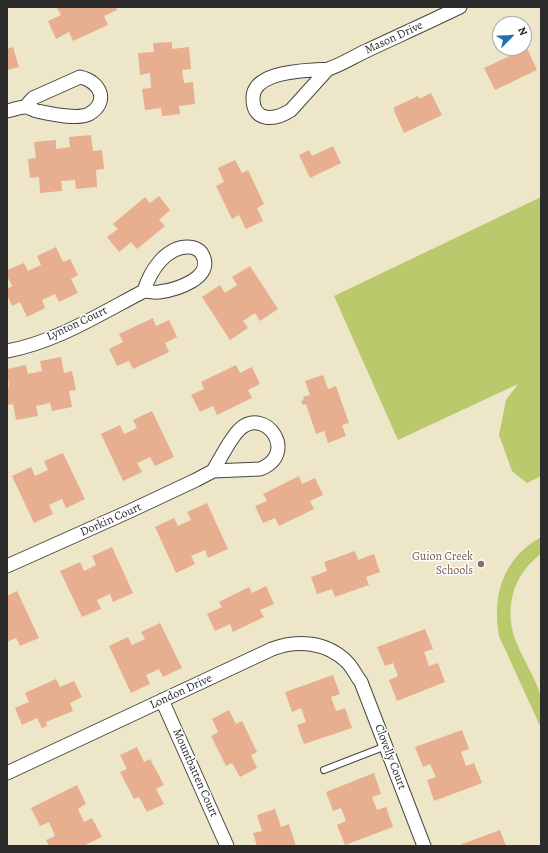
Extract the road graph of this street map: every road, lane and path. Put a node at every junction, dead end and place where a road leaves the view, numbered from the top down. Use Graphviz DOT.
graph roads {
  1 [pos="460,7"];
  2 [pos="328,69"];
  3 [pos="25,107"];
  4 [pos="7,111"];
  5 [pos="144,291"];
  6 [pos="7,351"];
  7 [pos="213,471"];
  8 [pos="7,566"];
  9 [pos="353,670"];
  10 [pos="162,700"];
  11 [pos="386,746"];
  12 [pos="324,770"];
  13 [pos="7,773"];
  14 [pos="227,846"];
  15 [pos="424,846"];
  1 -- 2 [label="street, Mason Drive"];
  2 -- 2 [label="street, Mason Drive"];
  3 -- 3 [label="street"];
  3 -- 4 [label="street"];
  5 -- 5 [label="street, Lynton Court"];
  5 -- 6 [label="street, Lynton Court"];
  7 -- 7 [label="street, Dorkin Court"];
  7 -- 8 [label="street, Dorkin Court"];
  9 -- 10 [label="street, London Drive"];
  9 -- 11 [label="street, Clovelly Court"];
  10 -- 13 [label="street, London Drive"];
  10 -- 14 [label="street, Mountbatten Court"];
  11 -- 12 [label="lane"];
  11 -- 15 [label="street, Clovelly Court"];
}
